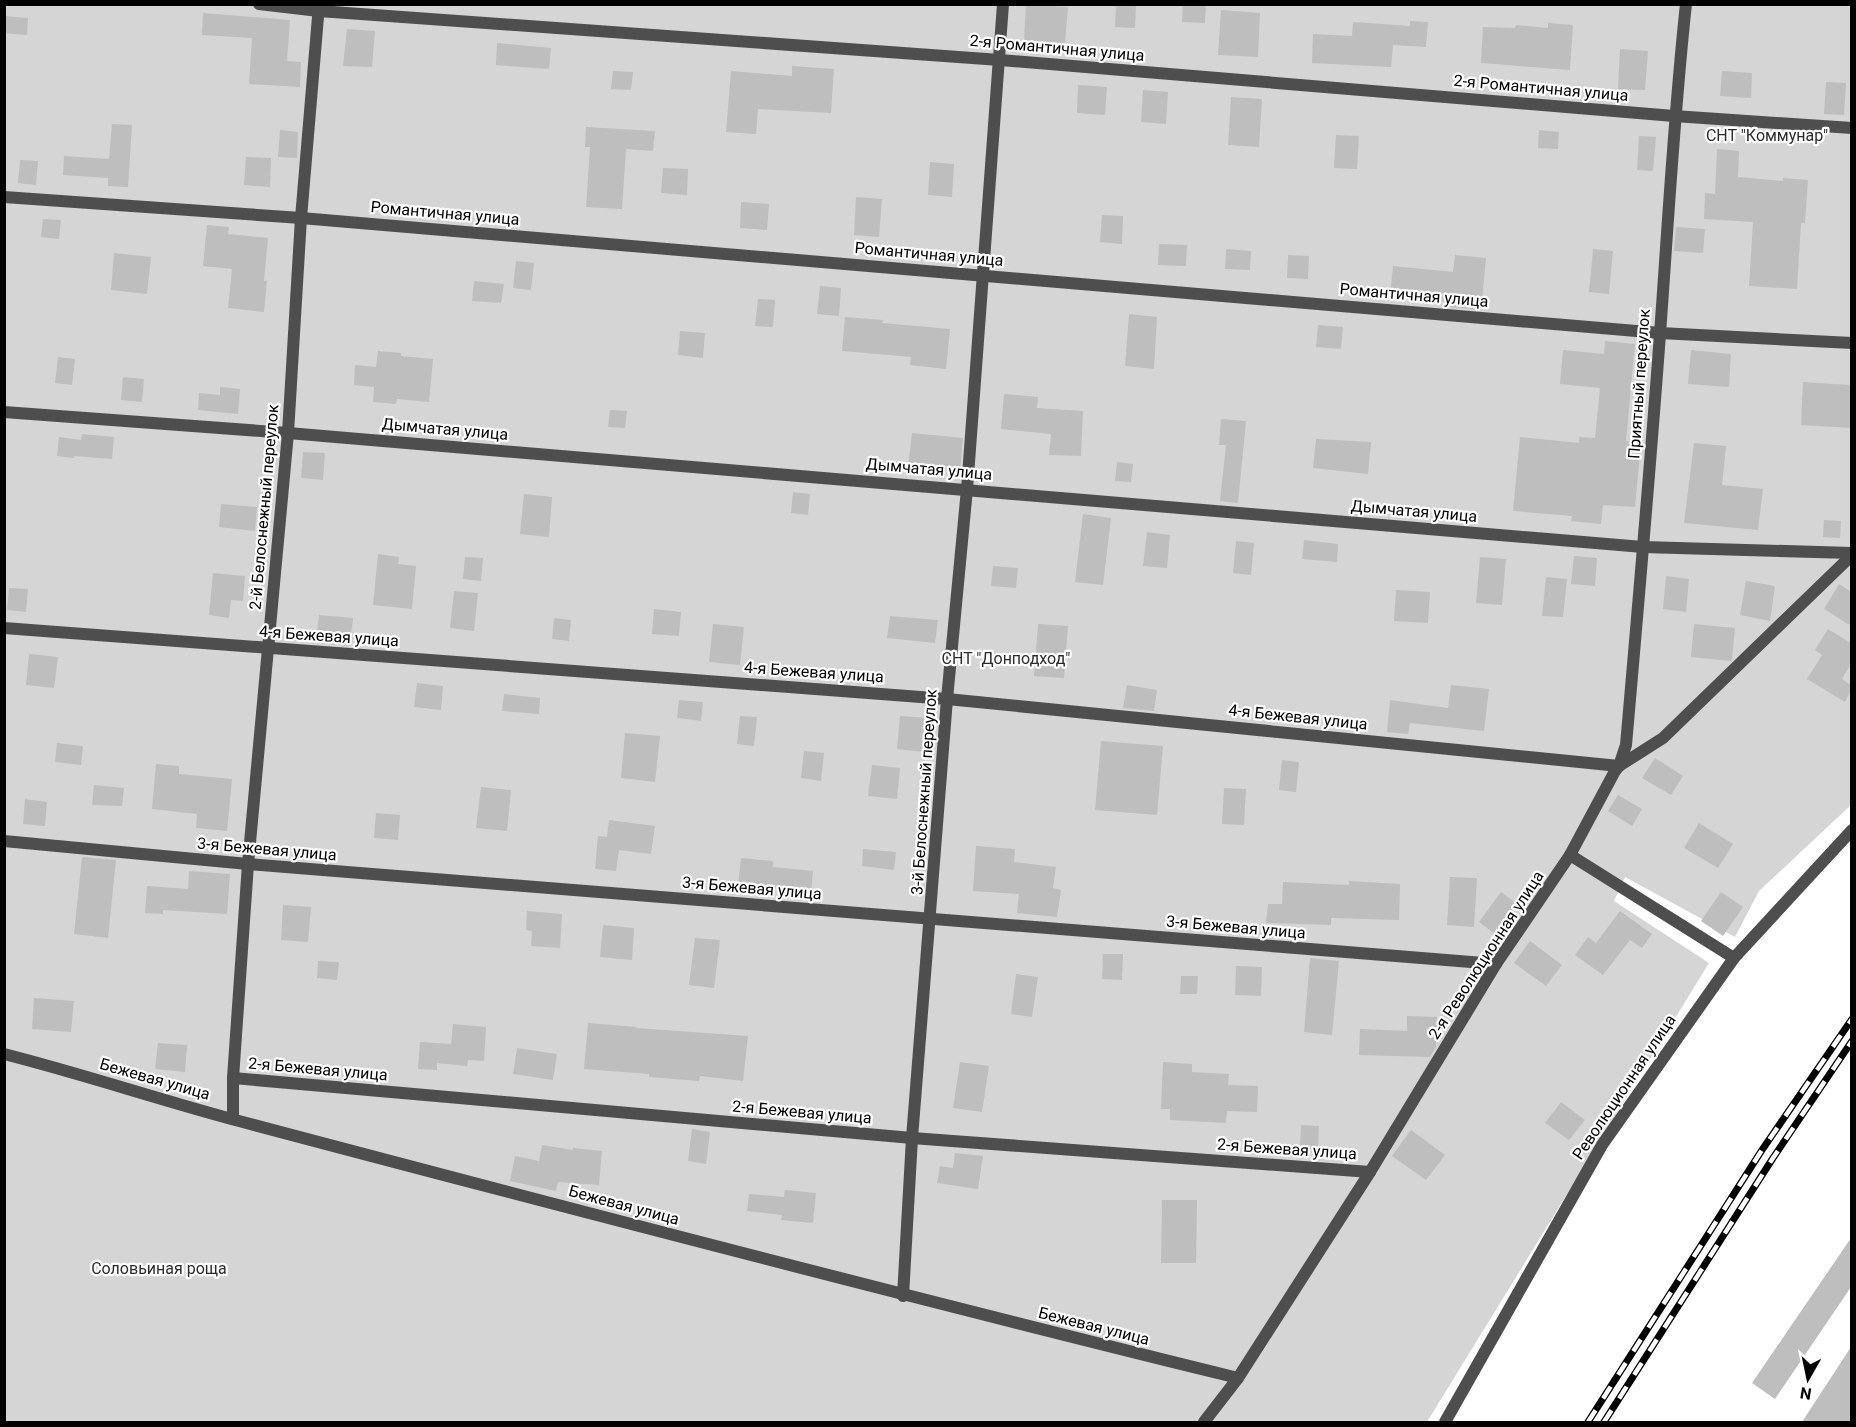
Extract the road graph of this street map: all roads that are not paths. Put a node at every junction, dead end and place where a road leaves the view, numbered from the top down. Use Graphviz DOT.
graph roads {
  1 [pos="259,4"];
  2 [pos="1003,4"];
  3 [pos="1686,4"];
  4 [pos="319,8"];
  5 [pos="1000,60"];
  6 [pos="1674,116"];
  7 [pos="1851,128"];
  8 [pos="4,197"];
  9 [pos="300,218"];
  10 [pos="982,275"];
  11 [pos="1660,333"];
  12 [pos="1851,343"];
  13 [pos="4,412"];
  14 [pos="288,433"];
  15 [pos="967,489"];
  16 [pos="1643,547"];
  17 [pos="1851,554"];
  18 [pos="4,628"];
  19 [pos="269,648"];
  20 [pos="947,699"];
  21 [pos="1619,766"];
  22 [pos="1851,830"];
  23 [pos="4,841"];
  24 [pos="1570,855"];
  25 [pos="248,864"];
  26 [pos="930,918"];
  27 [pos="1734,958"];
  28 [pos="1497,964"];
  29 [pos="4,1054"];
  30 [pos="232,1078"];
  31 [pos="233,1119"];
  32 [pos="912,1138"];
  33 [pos="1370,1172"];
  34 [pos="903,1296"];
  35 [pos="1238,1378"];
  36 [pos="1204,1422"];
  37 [pos="1445,1422"];
  1 -- 4 [label="street, 2-я Романтичная улица"];
  2 -- 5 [label="street, 3-й Белоснежный переулок"];
  3 -- 6 [label="street, Приятный переулок"];
  4 -- 5 [label="street, 2-я Романтичная улица"];
  4 -- 9 [label="street, 2-й Белоснежный переулок"];
  5 -- 6 [label="street, 2-я Романтичная улица"];
  5 -- 10 [label="street, 3-й Белоснежный переулок"];
  6 -- 7 [label="street, 2-я Романтичная улица"];
  6 -- 11 [label="street, Приятный переулок"];
  8 -- 9 [label="street, Романтичная улица"];
  9 -- 10 [label="street, Романтичная улица"];
  9 -- 14 [label="street, 2-й Белоснежный переулок"];
  10 -- 11 [label="street, Романтичная улица"];
  10 -- 15 [label="street, 3-й Белоснежный переулок"];
  11 -- 12 [label="street, Романтичная улица"];
  11 -- 16 [label="street, Приятный переулок"];
  13 -- 14 [label="street, Дымчатая улица"];
  14 -- 15 [label="street, Дымчатая улица"];
  14 -- 19 [label="street, 2-й Белоснежный переулок"];
  15 -- 16 [label="street, Дымчатая улица"];
  15 -- 20 [label="street, 3-й Белоснежный переулок"];
  16 -- 17 [label="street, Дымчатая улица"];
  16 -- 21 [label="street, Приятный переулок"];
  17 -- 21 [label="street, 2-я Революционная улица"];
  18 -- 19 [label="street, 4-я Бежевая улица"];
  19 -- 20 [label="street, 4-я Бежевая улица"];
  19 -- 25 [label="street, 2-й Белоснежный переулок"];
  20 -- 21 [label="street, 4-я Бежевая улица"];
  20 -- 26 [label="street, 3-й Белоснежный переулок"];
  21 -- 24 [label="street, 2-я Революционная улица"];
  22 -- 27 [label="street, Революционная улица"];
  23 -- 25 [label="street, 3-я Бежевая улица"];
  24 -- 27 [label="street"];
  24 -- 28 [label="street, 2-я Революционная улица"];
  25 -- 26 [label="street, 3-я Бежевая улица"];
  25 -- 30 [label="street, 2-й Белоснежный переулок"];
  26 -- 28 [label="street, 3-я Бежевая улица"];
  26 -- 32 [label="street, 3-й Белоснежный переулок"];
  27 -- 37 [label="street, Революционная улица"];
  28 -- 33 [label="street, 2-я Революционная улица"];
  29 -- 31 [label="street, Бежевая улица"];
  30 -- 31 [label="street, 2-й Белоснежный переулок"];
  30 -- 32 [label="street, 2-я Бежевая улица"];
  31 -- 34 [label="street, Бежевая улица"];
  32 -- 33 [label="street, 2-я Бежевая улица"];
  32 -- 34 [label="street, 3-й Белоснежный переулок"];
  33 -- 35 [label="street, 2-я Революционная улица"];
  34 -- 35 [label="street, Бежевая улица"];
  35 -- 36 [label="street, 2-я Революционная улица"];
}
